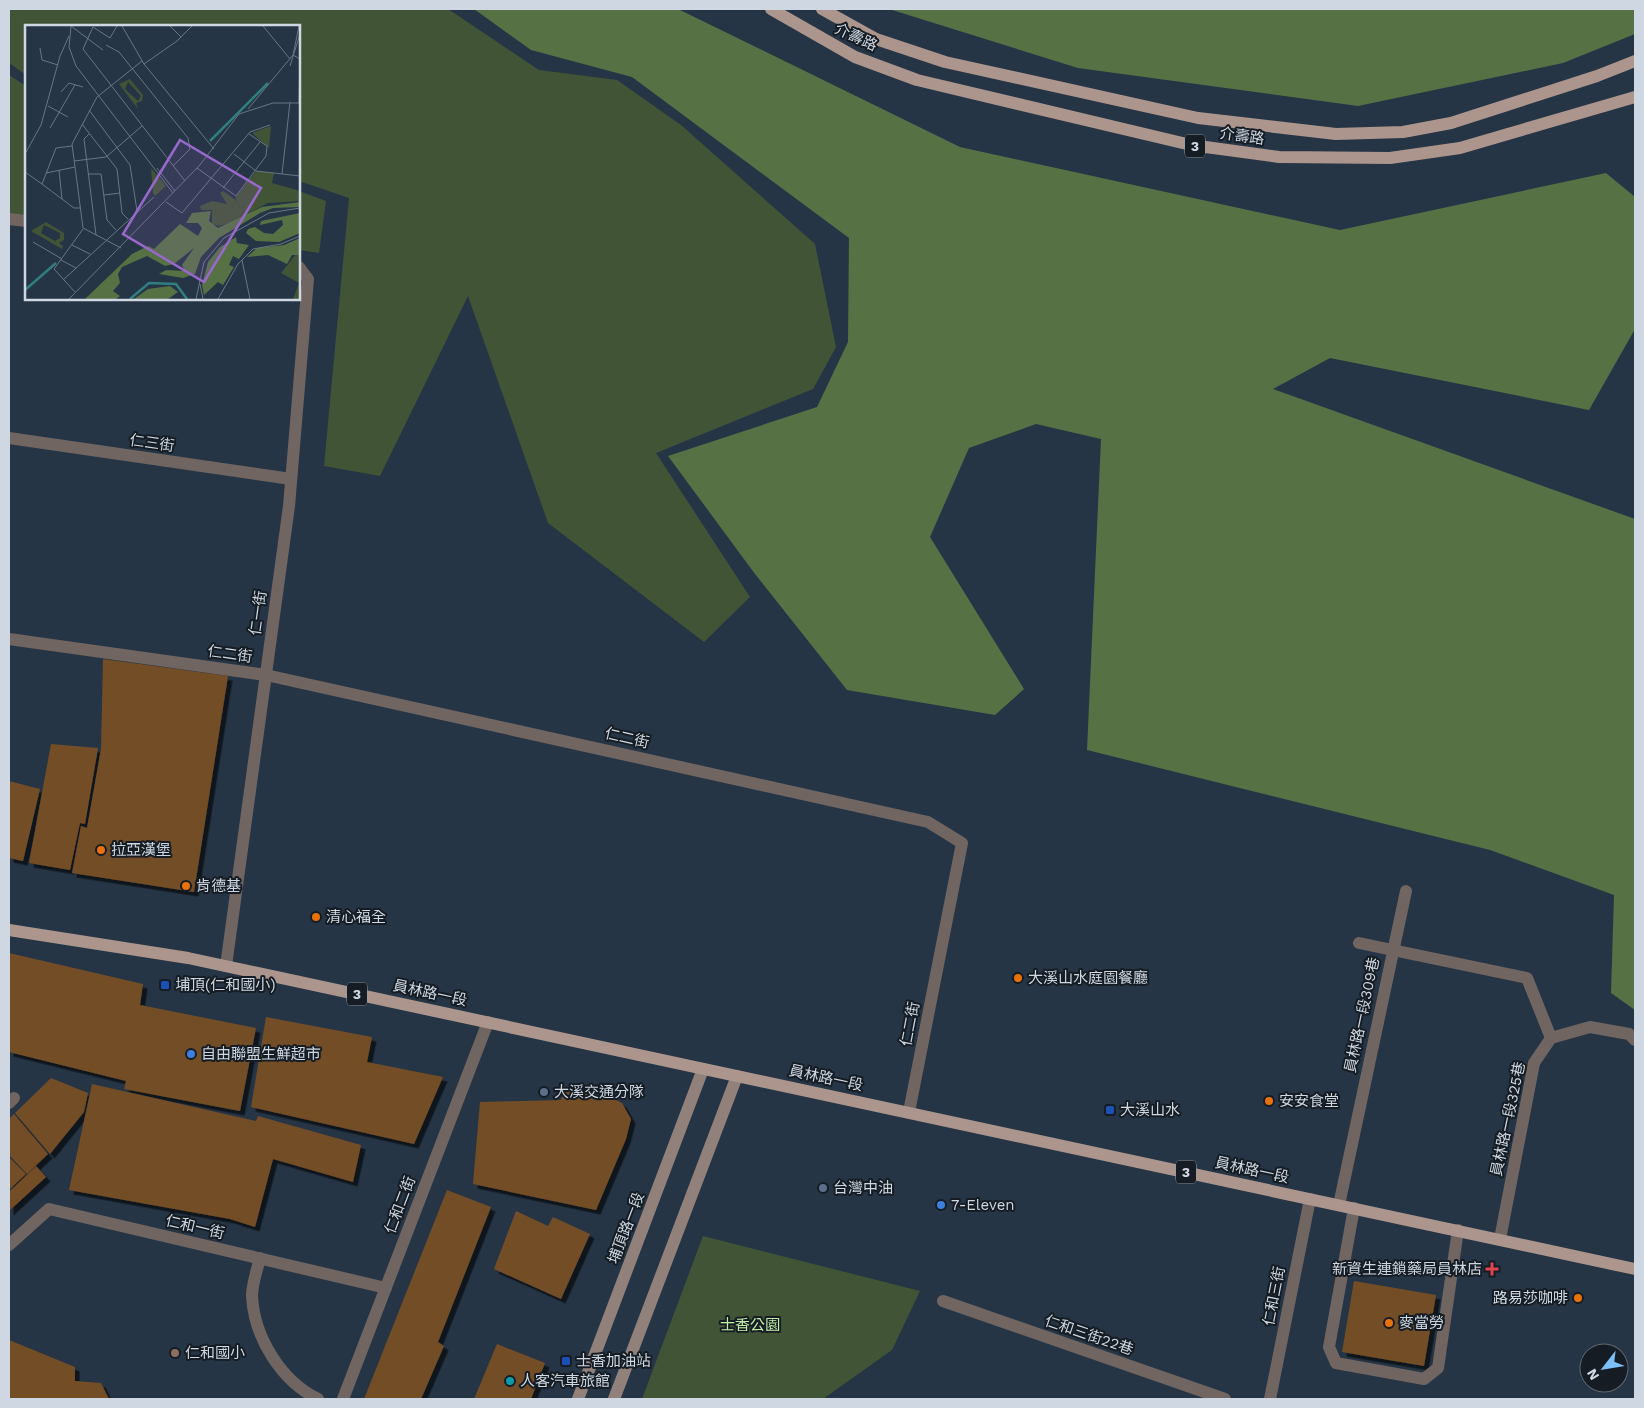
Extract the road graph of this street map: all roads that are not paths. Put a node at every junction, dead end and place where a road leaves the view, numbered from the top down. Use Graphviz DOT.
graph roads {
  1 [pos="772,9"];
  2 [pos="822,9"];
  3 [pos="1635,61"];
  4 [pos="1635,97"];
  5 [pos="9,219"];
  6 [pos="25,221"];
  7 [pos="300,268"];
  8 [pos="9,438"];
  9 [pos="291,479"];
  10 [pos="9,639"];
  11 [pos="266,675"];
  12 [pos="1406,891"];
  13 [pos="9,930"];
  14 [pos="1359,943"];
  15 [pos="1393,951"];
  16 [pos="226,966"];
  17 [pos="488,1022"];
  18 [pos="1551,1038"];
  19 [pos="1635,1040"];
  20 [pos="703,1069"];
  21 [pos="737,1076"];
  22 [pos="909,1112"];
  23 [pos="1310,1199"];
  24 [pos="1339,1204"];
  25 [pos="1354,1208"];
  26 [pos="1458,1230"];
  27 [pos="1500,1239"];
  28 [pos="9,1245"];
  29 [pos="260,1258"];
  30 [pos="1635,1269"];
  31 [pos="386,1288"];
  32 [pos="943,1302"];
  33 [pos="318,1399"];
  34 [pos="343,1399"];
  35 [pos="578,1399"];
  36 [pos="614,1399"];
  37 [pos="1225,1399"];
  38 [pos="1270,1399"];
  1 -- 4 [label="main road, 介壽路 / 3"];
  2 -- 3 [label="main road, 介壽路 / 3"];
  5 -- 6 [label="street"];
  7 -- 9 [label="street, 仁一街"];
  8 -- 9 [label="street, 仁三街"];
  9 -- 11 [label="street, 仁一街"];
  10 -- 11 [label="street, 仁二街"];
  11 -- 16 [label="street, 仁一街"];
  11 -- 22 [label="street, 仁二街"];
  12 -- 15 [label="street, 員林路一段309巷"];
  13 -- 16 [label="main road, 員林路一段 / 3"];
  14 -- 15 [label="street"];
  15 -- 18 [label="street"];
  15 -- 24 [label="street, 員林路一段309巷"];
  16 -- 17 [label="main road, 員林路一段 / 3"];
  17 -- 20 [label="main road, 員林路一段 / 3"];
  17 -- 31 [label="street, 仁和二街"];
  18 -- 19 [label="street"];
  18 -- 27 [label="street, 員林路一段325巷"];
  20 -- 21 [label="main road, 員林路一段 / 3"];
  20 -- 35 [label="street, 埔頂路一段"];
  21 -- 22 [label="main road, 員林路一段 / 3"];
  21 -- 36 [label="street"];
  22 -- 23 [label="main road, 員林路一段 / 3"];
  23 -- 24 [label="main road, 員林路一段 / 3"];
  23 -- 38 [label="street, 仁和三街"];
  24 -- 25 [label="main road, 員林路一段 / 3"];
  25 -- 26 [label="main road, 員林路一段 / 3"];
  25 -- 26 [label="street"];
  26 -- 27 [label="main road, 員林路一段 / 3"];
  27 -- 30 [label="main road, 員林路一段 / 3"];
  28 -- 29 [label="street, 仁和一街"];
  29 -- 31 [label="street, 仁和一街"];
  29 -- 33 [label="street"];
  31 -- 34 [label="street, 仁和二街"];
  32 -- 37 [label="street, 仁和三街22巷"];
}
